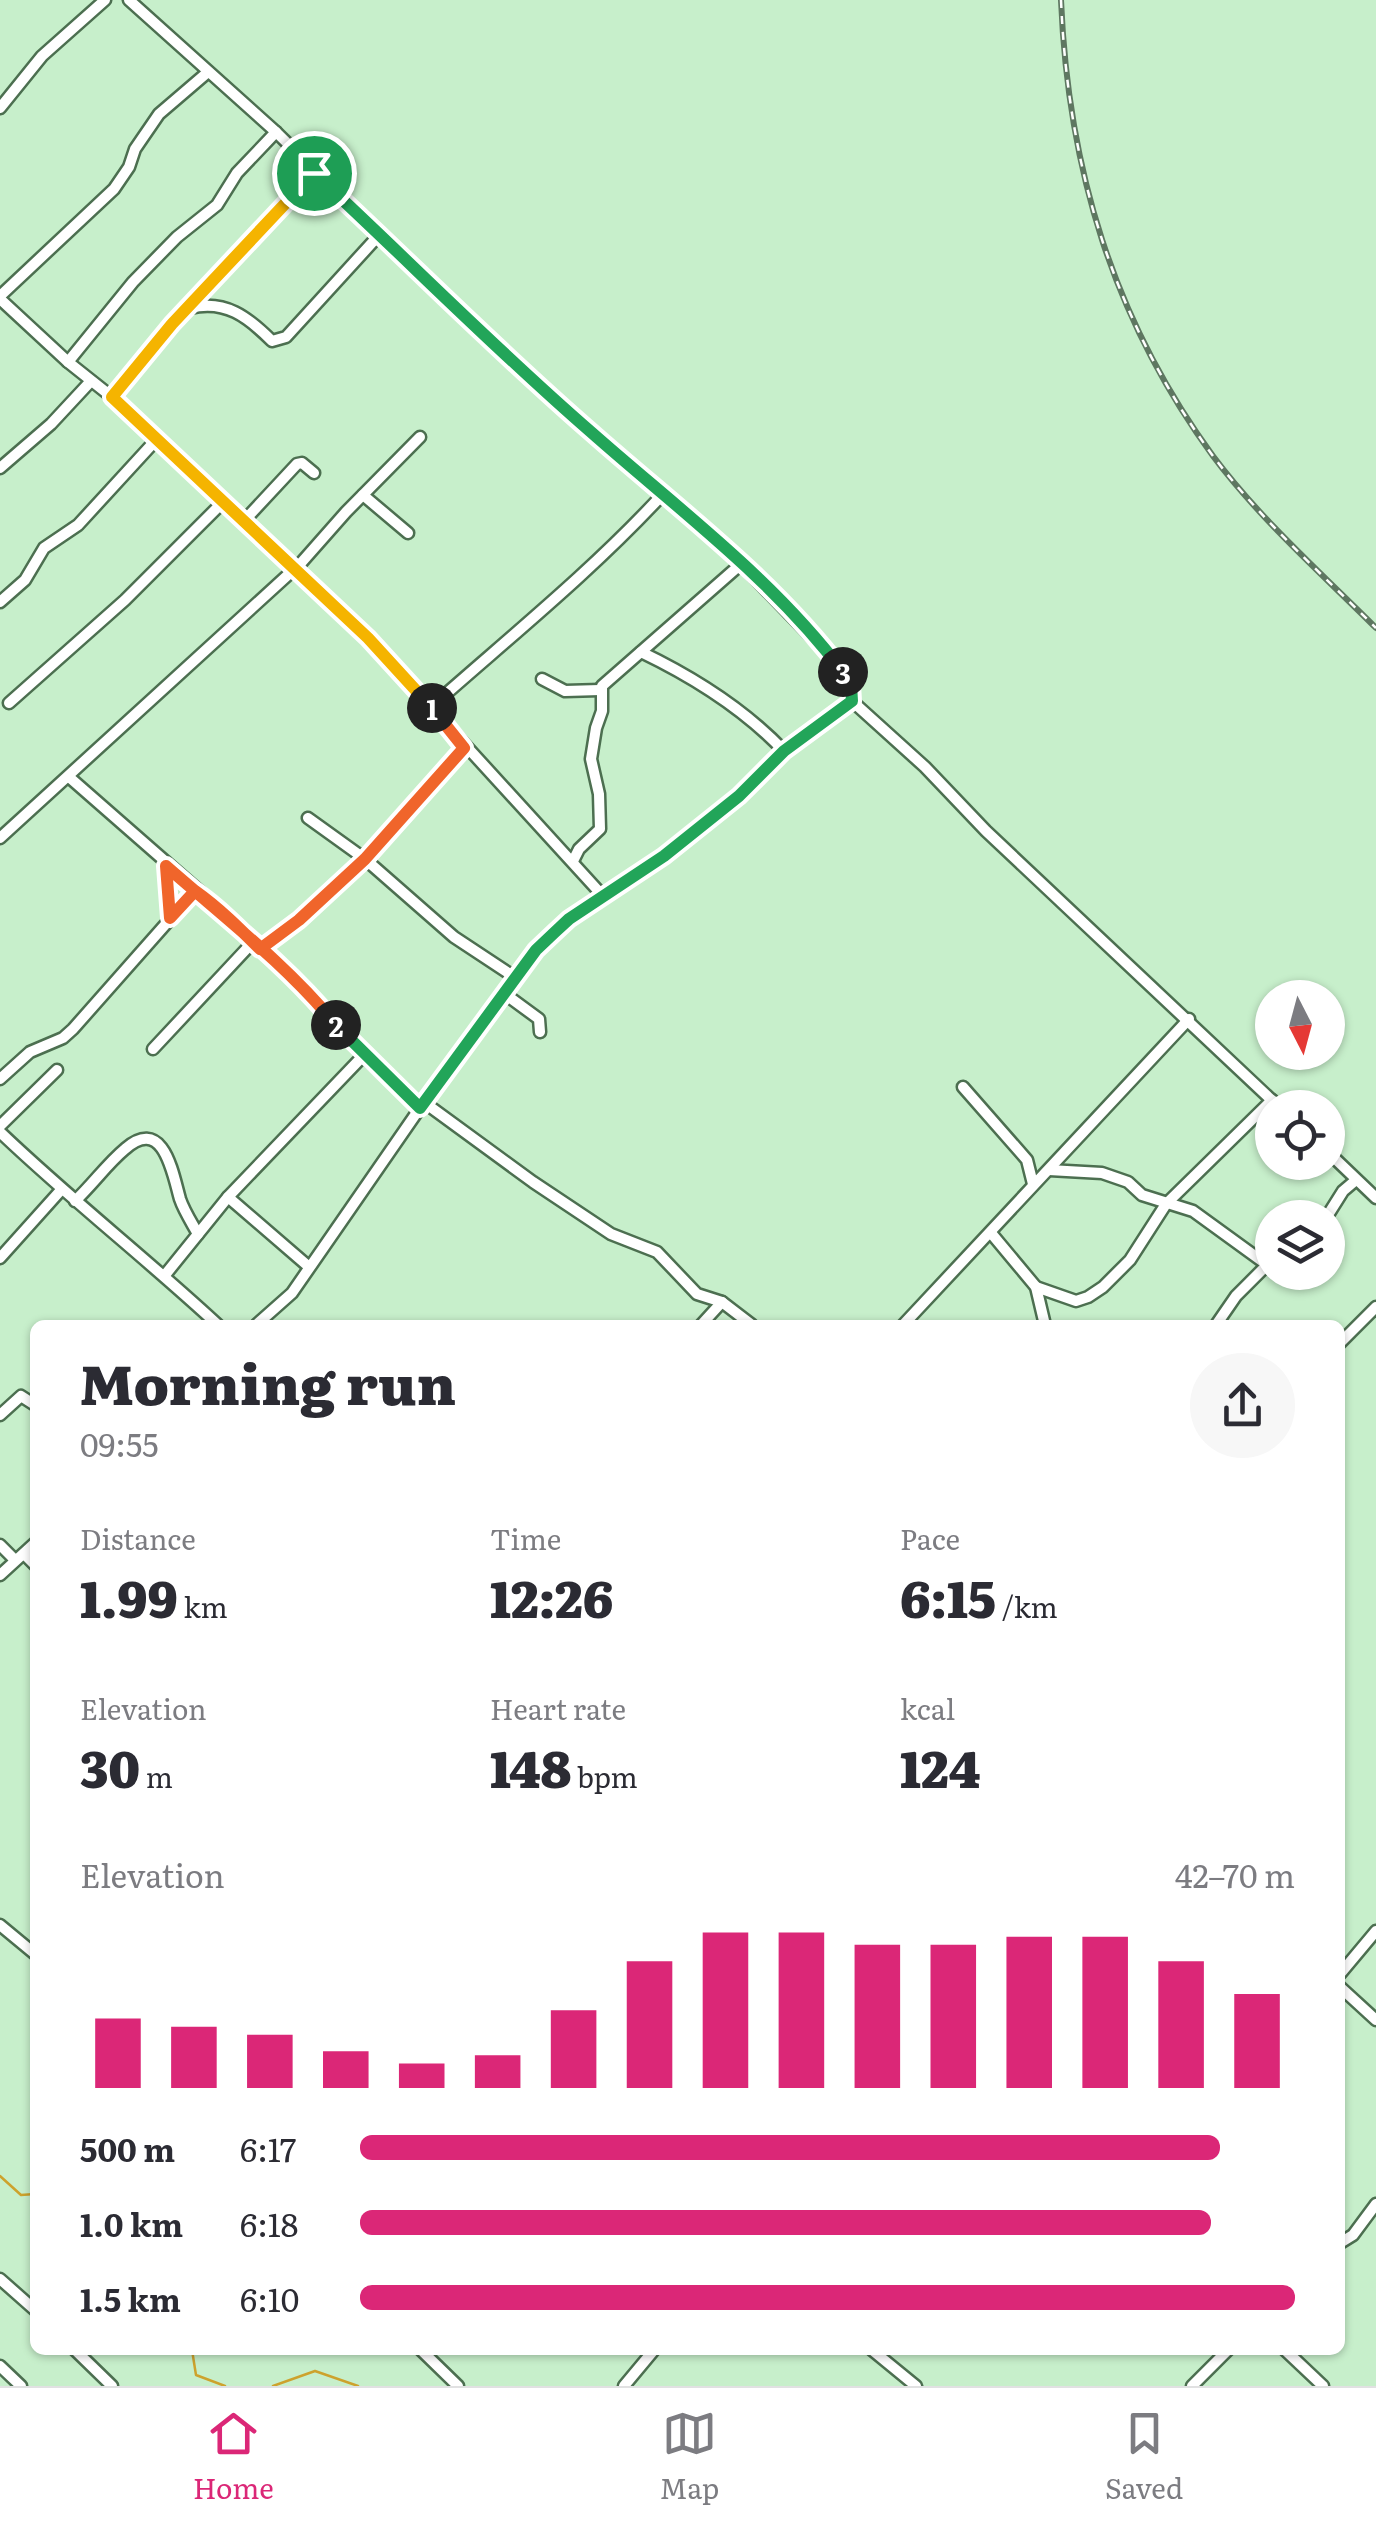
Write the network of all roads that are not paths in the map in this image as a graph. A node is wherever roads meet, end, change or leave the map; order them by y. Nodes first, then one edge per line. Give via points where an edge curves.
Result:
1 (104, 0) edge
2 (129, 0) edge
3 (208, 72) junction
4 (0, 108) edge
5 (276, 132) junction
6 (314, 173) junction
7 (380, 234) junction
8 (0, 297) edge
9 (188, 309) junction
10 (4, 312) edge
11 (68, 362) junction
12 (91, 380) junction
13 (112, 397) junction
14 (420, 437) dead end
15 (156, 440) junction
16 (0, 468) edge
17 (314, 473) dead end
18 (664, 494) junction
19 (363, 495) junction
20 (223, 502) junction
21 (242, 522) junction
22 (408, 533) dead end
23 (741, 564) junction
24 (294, 570) junction
25 (0, 602) edge
26 (515, 634) junction
27 (527, 644) dead end
28 (640, 652) junction
29 (542, 679) dead end
30 (600, 690) junction
31 (852, 701) junction
32 (9, 703) dead end
33 (430, 706) junction
34 (464, 748) junction
35 (784, 751) junction
36 (69, 777) junction
37 (308, 818) dead end
38 (0, 838) edge
39 (365, 859) junction
40 (573, 861) junction
41 (166, 866) junction
42 (195, 891) junction
43 (603, 896) junction
44 (170, 918) junction
45 (256, 945) junction
46 (516, 978) junction
47 (505, 994) junction
48 (1189, 1019) junction
49 (540, 1032) dead end
50 (154, 1048) dead end
51 (364, 1055) junction
52 (57, 1070) dead end
53 (0, 1079) edge
54 (964, 1087) dead end
55 (1262, 1090) edge
56 (423, 1105) junction
57 (1255, 1123) edge
58 (0, 1129) edge
59 (1027, 1160) junction
60 (1050, 1168) junction
61 (1345, 1169) edge
62 (1356, 1180) junction
63 (1033, 1184) junction
64 (61, 1190) junction
65 (228, 1197) junction
66 (1376, 1198) edge
67 (75, 1200) junction
68 (1338, 1200) edge
69 (1166, 1204) junction
70 (991, 1233) junction
71 (198, 1234) junction
72 (1255, 1253) edge
73 (0, 1258) edge
74 (308, 1266) junction
75 (165, 1276) junction
76 (1255, 1279) edge
77 (1036, 1287) junction
78 (722, 1302) junction
79 (1376, 1307) edge
80 (213, 1320) edge
81 (261, 1320) edge
82 (705, 1320) edge
83 (745, 1320) edge
84 (908, 1320) edge
85 (1043, 1320) edge
86 (1220, 1320) edge
87 (1345, 1338) edge
88 (30, 1402) edge
89 (0, 1415) edge
90 (0, 1544) edge
91 (30, 1548) edge
92 (20, 1557) junction
93 (30, 1562) edge
94 (0, 1575) edge
95 (0, 1925) edge
96 (1376, 1931) edge
97 (30, 1950) edge
98 (1345, 1968) edge
99 (1345, 1991) edge
100 (1376, 2020) edge
101 (1376, 2204) edge
102 (1345, 2241) edge
103 (0, 2280) edge
104 (30, 2306) edge
105 (79, 2355) edge
106 (426, 2355) edge
107 (650, 2355) edge
108 (878, 2355) edge
109 (1223, 2355) edge
110 (1290, 2355) edge
111 (0, 2366) edge
112 (21, 2386) edge
113 (112, 2386) edge
114 (458, 2386) edge
115 (624, 2386) edge
116 (916, 2386) edge
117 (1192, 2386) edge
118 (1323, 2386) edge

1 - 4 street via 42,56
2 - 3 street
3 - 5 street
3 - 8 street via 159,114 114,189
5 - 6 street
5 - 11 street via 217,205 119,298
6 - 7 street
6 - 9 street
7 - 9 street via 279,341 225,306
7 - 18 street via 484,338
8 - 10 street
9 - 13 street
10 - 11 street
11 - 12 street
12 - 13 street
12 - 16 street
13 - 15 street
14 - 19 street
15 - 20 street
15 - 25 street via 78,524 44,548 25,580
17 - 21 street via 297,464
18 - 23 street
18 - 26 street
19 - 22 street
19 - 24 street
20 - 21 street
20 - 32 street via 126,600
21 - 24 street
23 - 28 street
23 - 31 street via 832,658 851,684
24 - 33 street
24 - 36 street
26 - 27 street
26 - 33 street
28 - 30 street
28 - 35 street via 688,676
29 - 30 street via 570,692
30 - 40 street via 591,759 600,829
31 - 35 street
31 - 48 street
33 - 34 street
34 - 39 street
34 - 40 street
35 - 43 street via 739,796
36 - 38 street
36 - 41 street
37 - 39 street
39 - 45 street via 299,920
39 - 46 street via 454,936
40 - 43 street
41 - 42 street
41 - 44 street
42 - 44 street
42 - 45 street
43 - 46 street via 555,932
44 - 53 street via 63,1038 30,1052
45 - 50 street
45 - 51 street
46 - 47 street
47 - 49 street via 539,1018
47 - 56 street
48 - 55 street
48 - 60 street
51 - 56 street
51 - 65 street
52 - 58 street
54 - 59 street
56 - 74 street
56 - 78 street via 610,1234 657,1252 703,1298
57 - 69 street
58 - 64 street
59 - 60 street
59 - 63 street
60 - 63 street
60 - 69 street via 1102,1172
61 - 62 street
62 - 66 street
62 - 68 street
63 - 70 street
64 - 67 street
64 - 73 street
65 - 71 street
65 - 74 street
67 - 71 street via 127,1147 148,1141 169,1156
67 - 75 street
69 - 72 street via 1192,1211
69 - 77 street via 1130,1260 1088,1297 1076,1300
70 - 77 street
70 - 84 street
71 - 75 street
74 - 81 street
75 - 80 street
76 - 86 street
77 - 85 street
78 - 82 street
78 - 83 street
79 - 87 street
88 - 89 street via 20,1396
90 - 92 street
91 - 92 street
92 - 93 street
92 - 94 street
95 - 97 street
96 - 98 street
99 - 100 street
101 - 102 street
103 - 104 street
105 - 113 street
106 - 114 street
107 - 115 street
108 - 116 street
109 - 117 street
110 - 118 street
111 - 112 street

